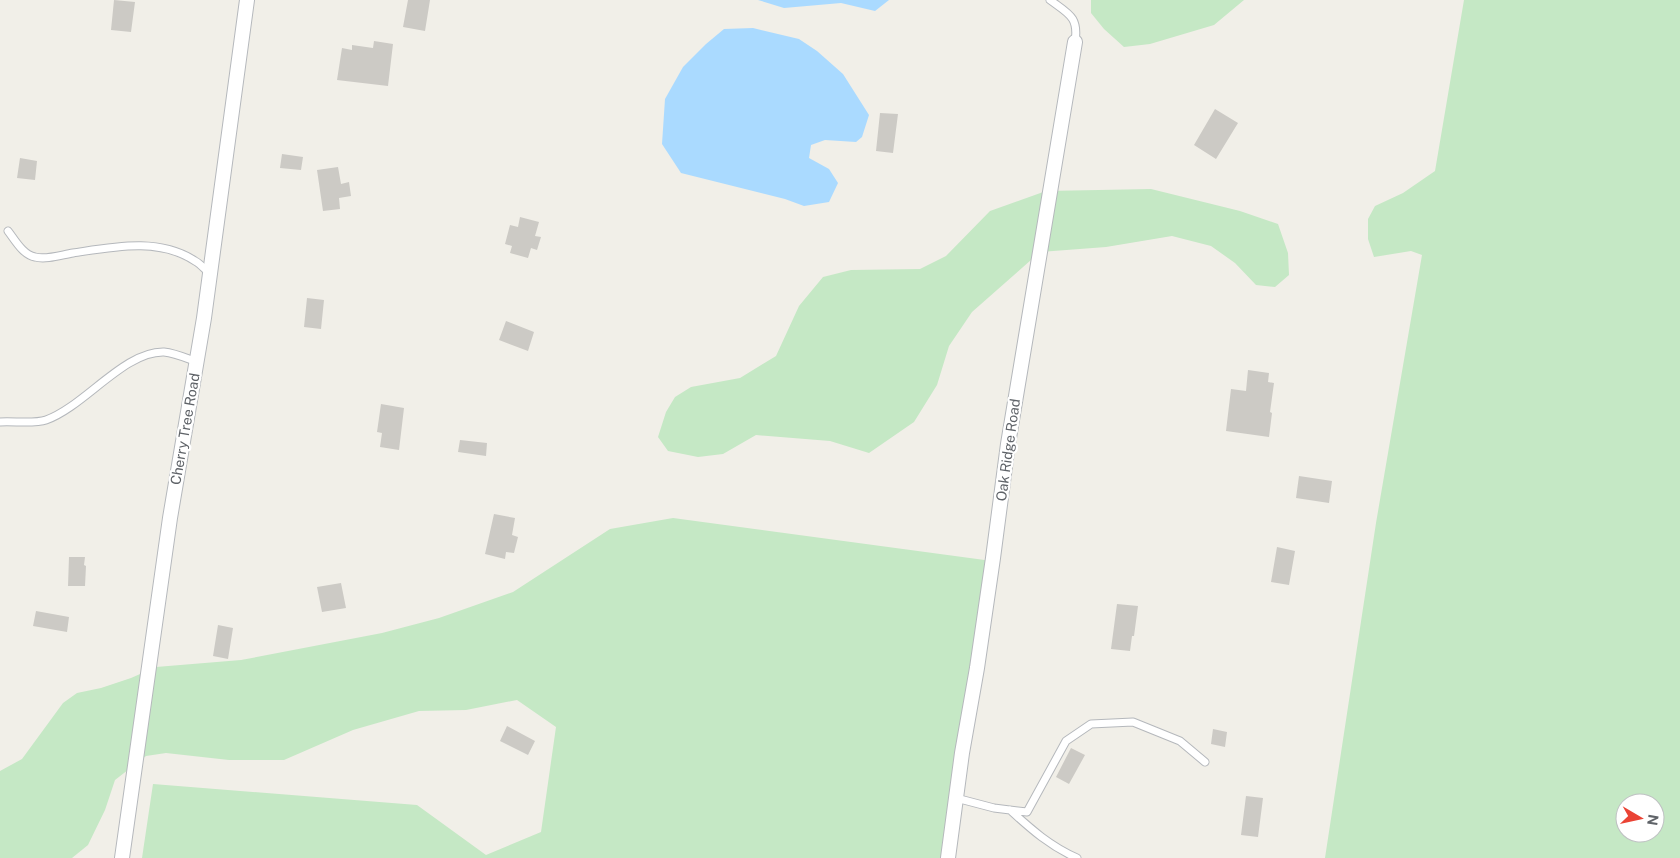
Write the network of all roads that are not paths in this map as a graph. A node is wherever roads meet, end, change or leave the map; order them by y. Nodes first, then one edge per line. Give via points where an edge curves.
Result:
1 (247, 0) edge
2 (1050, 0) edge
3 (1075, 42) joint
4 (8, 231) dead end
5 (210, 274) junction
6 (197, 362) junction
7 (0, 422) edge
8 (1205, 762) dead end
9 (956, 798) junction
10 (1010, 810) junction
11 (122, 858) edge
12 (948, 858) edge
13 (1077, 858) edge

1 - 5 street, Cherry Tree Road
2 - 3 lane via 1073,20 1077,30
3 - 9 street, Oak Ridge Road via 1008,444
4 - 5 lane via 25,253 35,257 124,245 150,246 178,252 196,261
5 - 6 street, Cherry Tree Road
6 - 7 lane via 164,352 144,354 88,395 44,421
6 - 11 street, Cherry Tree Road via 170,518
8 - 10 lane via 1180,741 1133,722 1091,724 1066,741 1027,812
9 - 10 lane
9 - 12 street, Oak Ridge Road
10 - 13 lane via 1043,839

